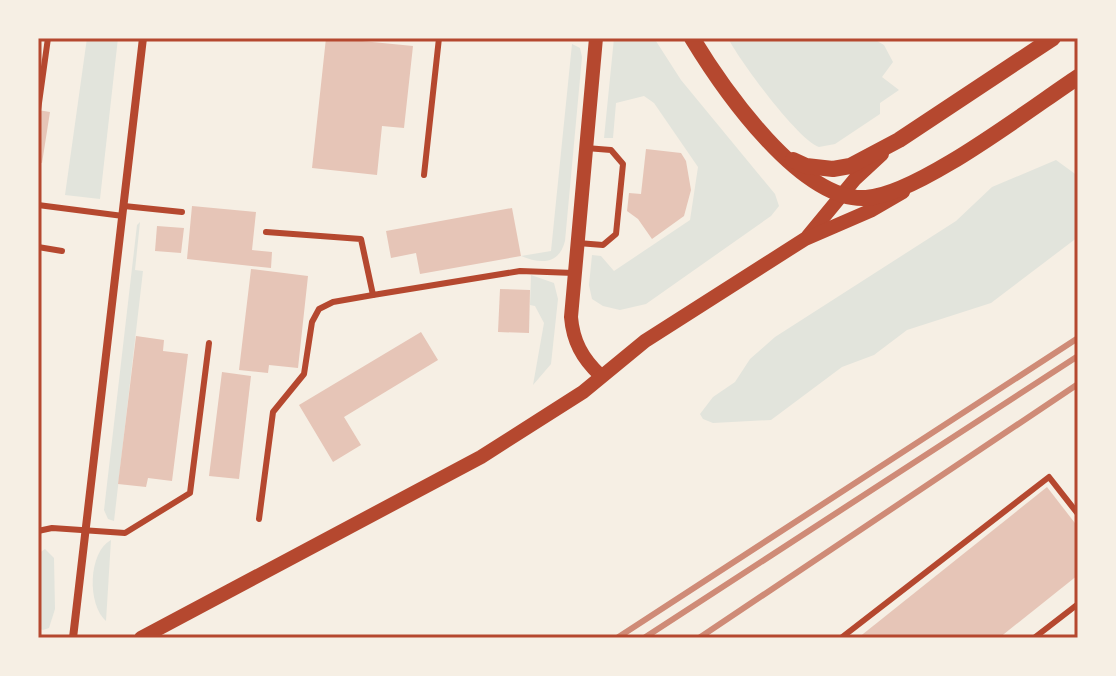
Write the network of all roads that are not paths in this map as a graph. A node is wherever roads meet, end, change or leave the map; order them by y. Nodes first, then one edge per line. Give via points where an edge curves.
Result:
1 (48, 38) edge
2 (143, 38) edge
3 (439, 38) edge
4 (520, 38) edge
5 (538, 38) edge
6 (596, 38) edge
7 (692, 38) edge
8 (1051, 39) edge
9 (1078, 77) edge
10 (38, 110) edge
11 (899, 140) junction
12 (586, 148) junction
13 (781, 155) junction
14 (424, 175) dead end
15 (923, 179) junction
16 (841, 195) junction
17 (38, 205) edge
18 (124, 206) junction
19 (182, 212) dead end
20 (123, 216) junction
21 (266, 232) dead end
22 (805, 239) junction
23 (577, 243) junction
24 (38, 247) edge
25 (62, 251) dead end
26 (574, 273) junction
27 (373, 295) junction
28 (209, 343) dead end
29 (600, 375) junction
30 (1078, 514) edge
31 (259, 519) dead end
32 (38, 531) edge
33 (86, 532) junction
34 (1078, 604) edge
35 (73, 638) edge
36 (141, 638) edge
37 (841, 638) edge
38 (1034, 638) edge

1 - 10 lane
2 - 18 street
3 - 14 lane
4 - 5 lane
6 - 12 street
7 - 13 main road
8 - 11 main road
9 - 15 main road
11 - 13 main road via 850,166 833,169 806,166
11 - 16 street
12 - 23 street
12 - 23 lane via 611,150 623,164 616,234 603,245
13 - 16 main road via 801,174
15 - 16 main road via 877,196
15 - 22 street via 872,210
16 - 22 street
17 - 20 lane
18 - 19 lane
18 - 20 street
20 - 33 street
21 - 27 lane via 361,239
22 - 29 street
23 - 26 street
24 - 25 lane
26 - 27 lane via 520,271
26 - 29 street via 572,336
27 - 31 lane via 333,302 319,309 312,322 304,374 273,412
28 - 33 lane via 190,493 125,533
29 - 36 street via 583,392 481,457
30 - 37 lane via 1049,477
32 - 33 lane
33 - 35 street
34 - 38 lane

